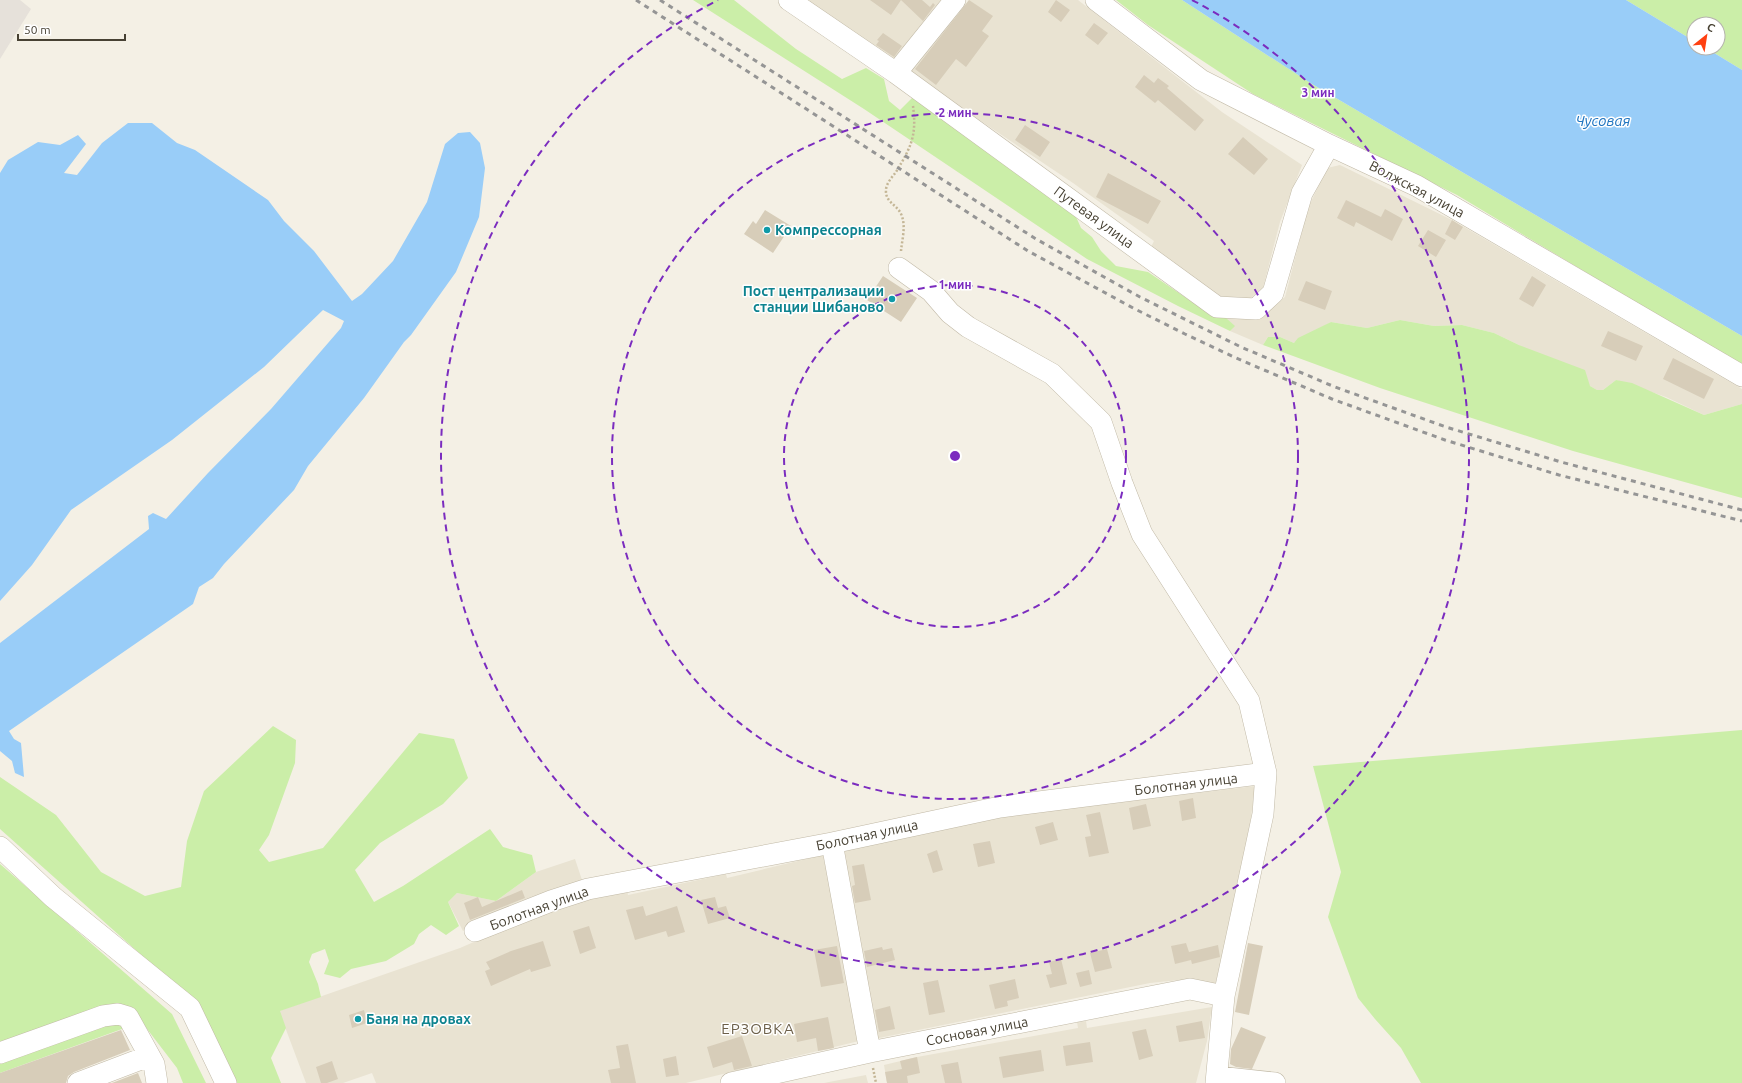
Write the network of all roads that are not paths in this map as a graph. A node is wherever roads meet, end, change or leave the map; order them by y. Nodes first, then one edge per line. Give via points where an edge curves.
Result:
1 (789, 0) edge
2 (955, 0) edge
3 (1096, 0) edge
4 (904, 78) junction
5 (1329, 145) junction
6 (899, 268) dead end
7 (1742, 376) edge
8 (1266, 773) junction
9 (832, 843) junction
10 (0, 847) edge
11 (475, 931) dead end
12 (1224, 996) junction
13 (870, 1052) junction
14 (0, 1053) edge
15 (149, 1056) junction
16 (1217, 1080) edge
17 (78, 1083) edge
18 (157, 1083) edge
19 (226, 1083) edge
20 (731, 1083) edge
21 (1275, 1083) edge

1 - 4 street, Путевая улица
2 - 4 street
3 - 5 street, Волжская улица via 1201,80
4 - 5 street, Путевая улица via 1217,307 1256,309 1273,292 1302,193
5 - 7 street, Волжская улица via 1417,186
6 - 8 street via 931,291 950,313 968,327 1052,374 1101,422 1142,534 1249,701
8 - 9 street, Болотная улица via 1000,807
8 - 12 street via 1263,814
9 - 11 street, Болотная улица via 588,889
9 - 13 street
10 - 19 street via 53,897 190,1008
12 - 13 street, Сосновая улица via 1190,989
12 - 16 street
13 - 20 street, Сосновая улица
14 - 15 street via 103,1016 118,1014 128,1017
15 - 17 street
15 - 18 street via 154,1064
16 - 21 street

